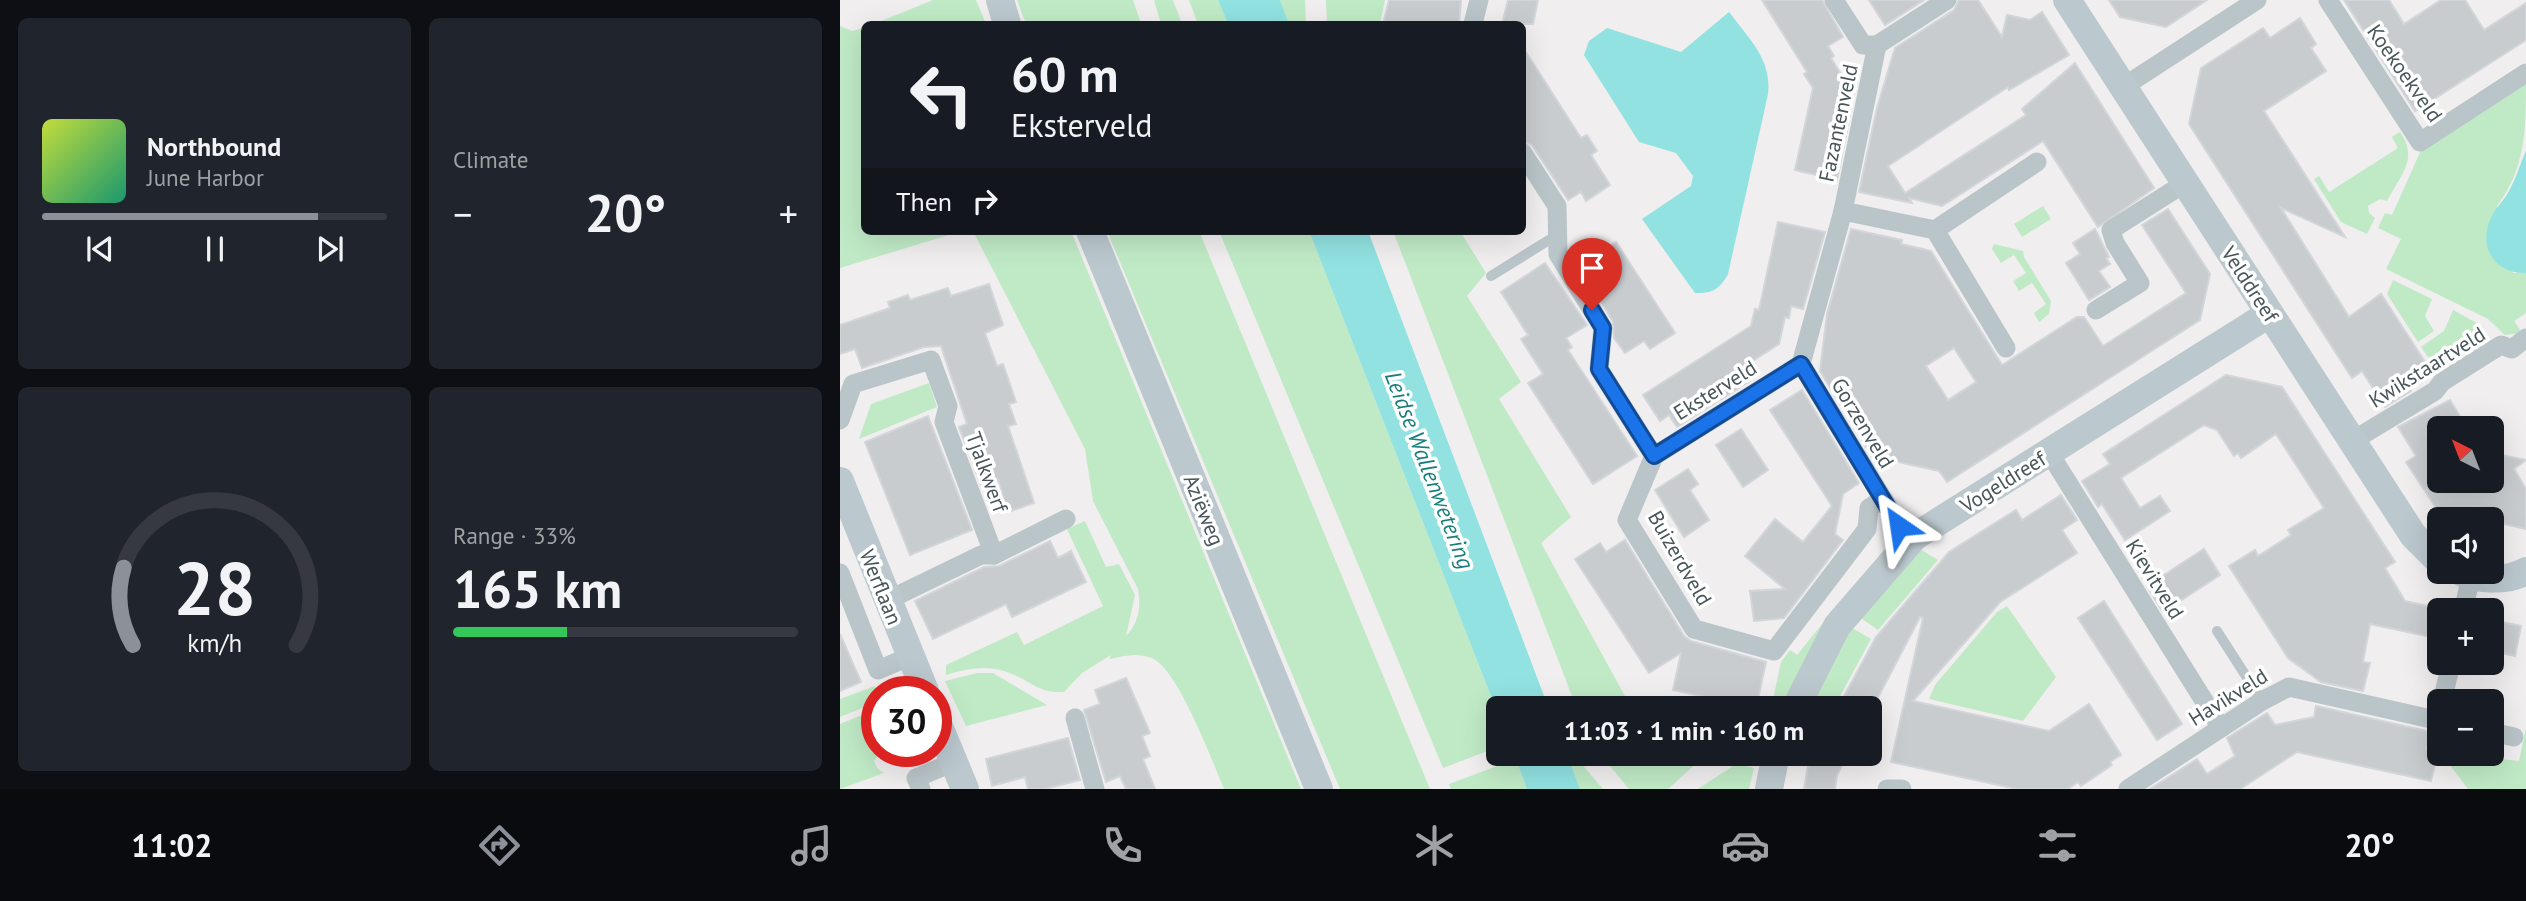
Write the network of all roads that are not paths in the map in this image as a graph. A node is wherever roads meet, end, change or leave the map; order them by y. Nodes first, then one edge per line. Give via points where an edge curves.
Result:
1 (1479, 0) edge
2 (1834, 0) edge
3 (1947, 0) edge
4 (2067, 0) edge
5 (2258, 0) edge
6 (2328, 0) edge
7 (2230, 7) edge
8 (1474, 21) edge
9 (1877, 45) junction
10 (2526, 73) edge
11 (2123, 87) junction
12 (1526, 158) edge
13 (2036, 162) dead end
14 (2185, 183) junction
15 (1843, 211) junction
16 (1935, 230) junction
17 (1557, 234) junction
18 (1092, 235) edge
19 (1491, 276) dead end
20 (2096, 310) dead end
21 (2269, 314) junction
22 (2526, 338) edge
23 (2006, 348) dead end
24 (1801, 364) junction
25 (840, 420) edge
26 (2352, 441) junction
27 (2050, 454) junction
28 (1654, 456) junction
29 (840, 481) edge
30 (1883, 499) junction
31 (1066, 519) dead end
32 (1914, 537) junction
33 (2427, 549) edge
34 (993, 555) junction
35 (2526, 571) edge
36 (840, 573) edge
37 (2504, 577) edge
38 (886, 601) junction
39 (2217, 631) dead end
40 (911, 656) junction
41 (919, 676) edge
42 (1802, 696) edge
43 (2262, 701) junction
44 (2427, 712) edge
45 (1075, 718) dead end
46 (2221, 728) junction
47 (2504, 735) edge
48 (2514, 737) dead end
49 (952, 757) edge
50 (954, 762) junction
51 (1774, 766) edge
52 (921, 789) edge
53 (965, 789) edge
54 (1095, 789) edge
55 (1319, 789) edge
56 (1769, 789) edge
57 (1887, 789) edge
58 (1902, 789) edge
59 (2128, 789) edge

1 - 8 street
2 - 9 street via 1863,45
3 - 9 street
4 - 11 street, Velddreef
5 - 7 street
6 - 10 street, Koekoekveld via 2420,142
7 - 11 street
9 - 15 street, Fazantenveld
11 - 14 street, Velddreef
12 - 17 street via 1557,206
13 - 16 street
14 - 20 street via 2111,230 2140,283
14 - 21 street, Velddreef
15 - 16 street, Fazantenveld
15 - 24 street, Fazantenveld
16 - 23 street
17 - 19 lane
17 - 28 street via 1559,254 1603,328 1599,369
18 - 55 street, Aziëweg
21 - 26 street, Velddreef
21 - 27 street, Vogeldreef
22 - 26 street, Kwikstaartveld via 2512,349 2501,345
24 - 28 street, Eksterveld
24 - 30 street, Gorzenveld
25 - 34 street, Tjalkwerf via 853,384 931,360 948,406 944,422
26 - 33 street, Velddreef via 2413,535
27 - 32 street, Vogeldreef
27 - 46 street, Kievitveld
28 - 30 street, Buizerdveld via 1627,520 1694,629 1774,651 1867,529 1869,508
29 - 38 street, Werflaan
30 - 32 street, Gorzenveld via 1899,526
31 - 34 street
32 - 42 street, Vogeldreef via 1837,626
34 - 38 street via 981,555
35 - 37 street
36 - 40 street via 878,670
38 - 40 street, Werflaan
39 - 43 lane
40 - 41 street, Werflaan
43 - 44 street, Havikveld via 2289,687
43 - 46 street, Havikveld
45 - 54 street
46 - 59 street, Havikveld
47 - 48 street
49 - 50 street
50 - 52 street via 916,778
50 - 53 street
51 - 56 street
57 - 58 street

